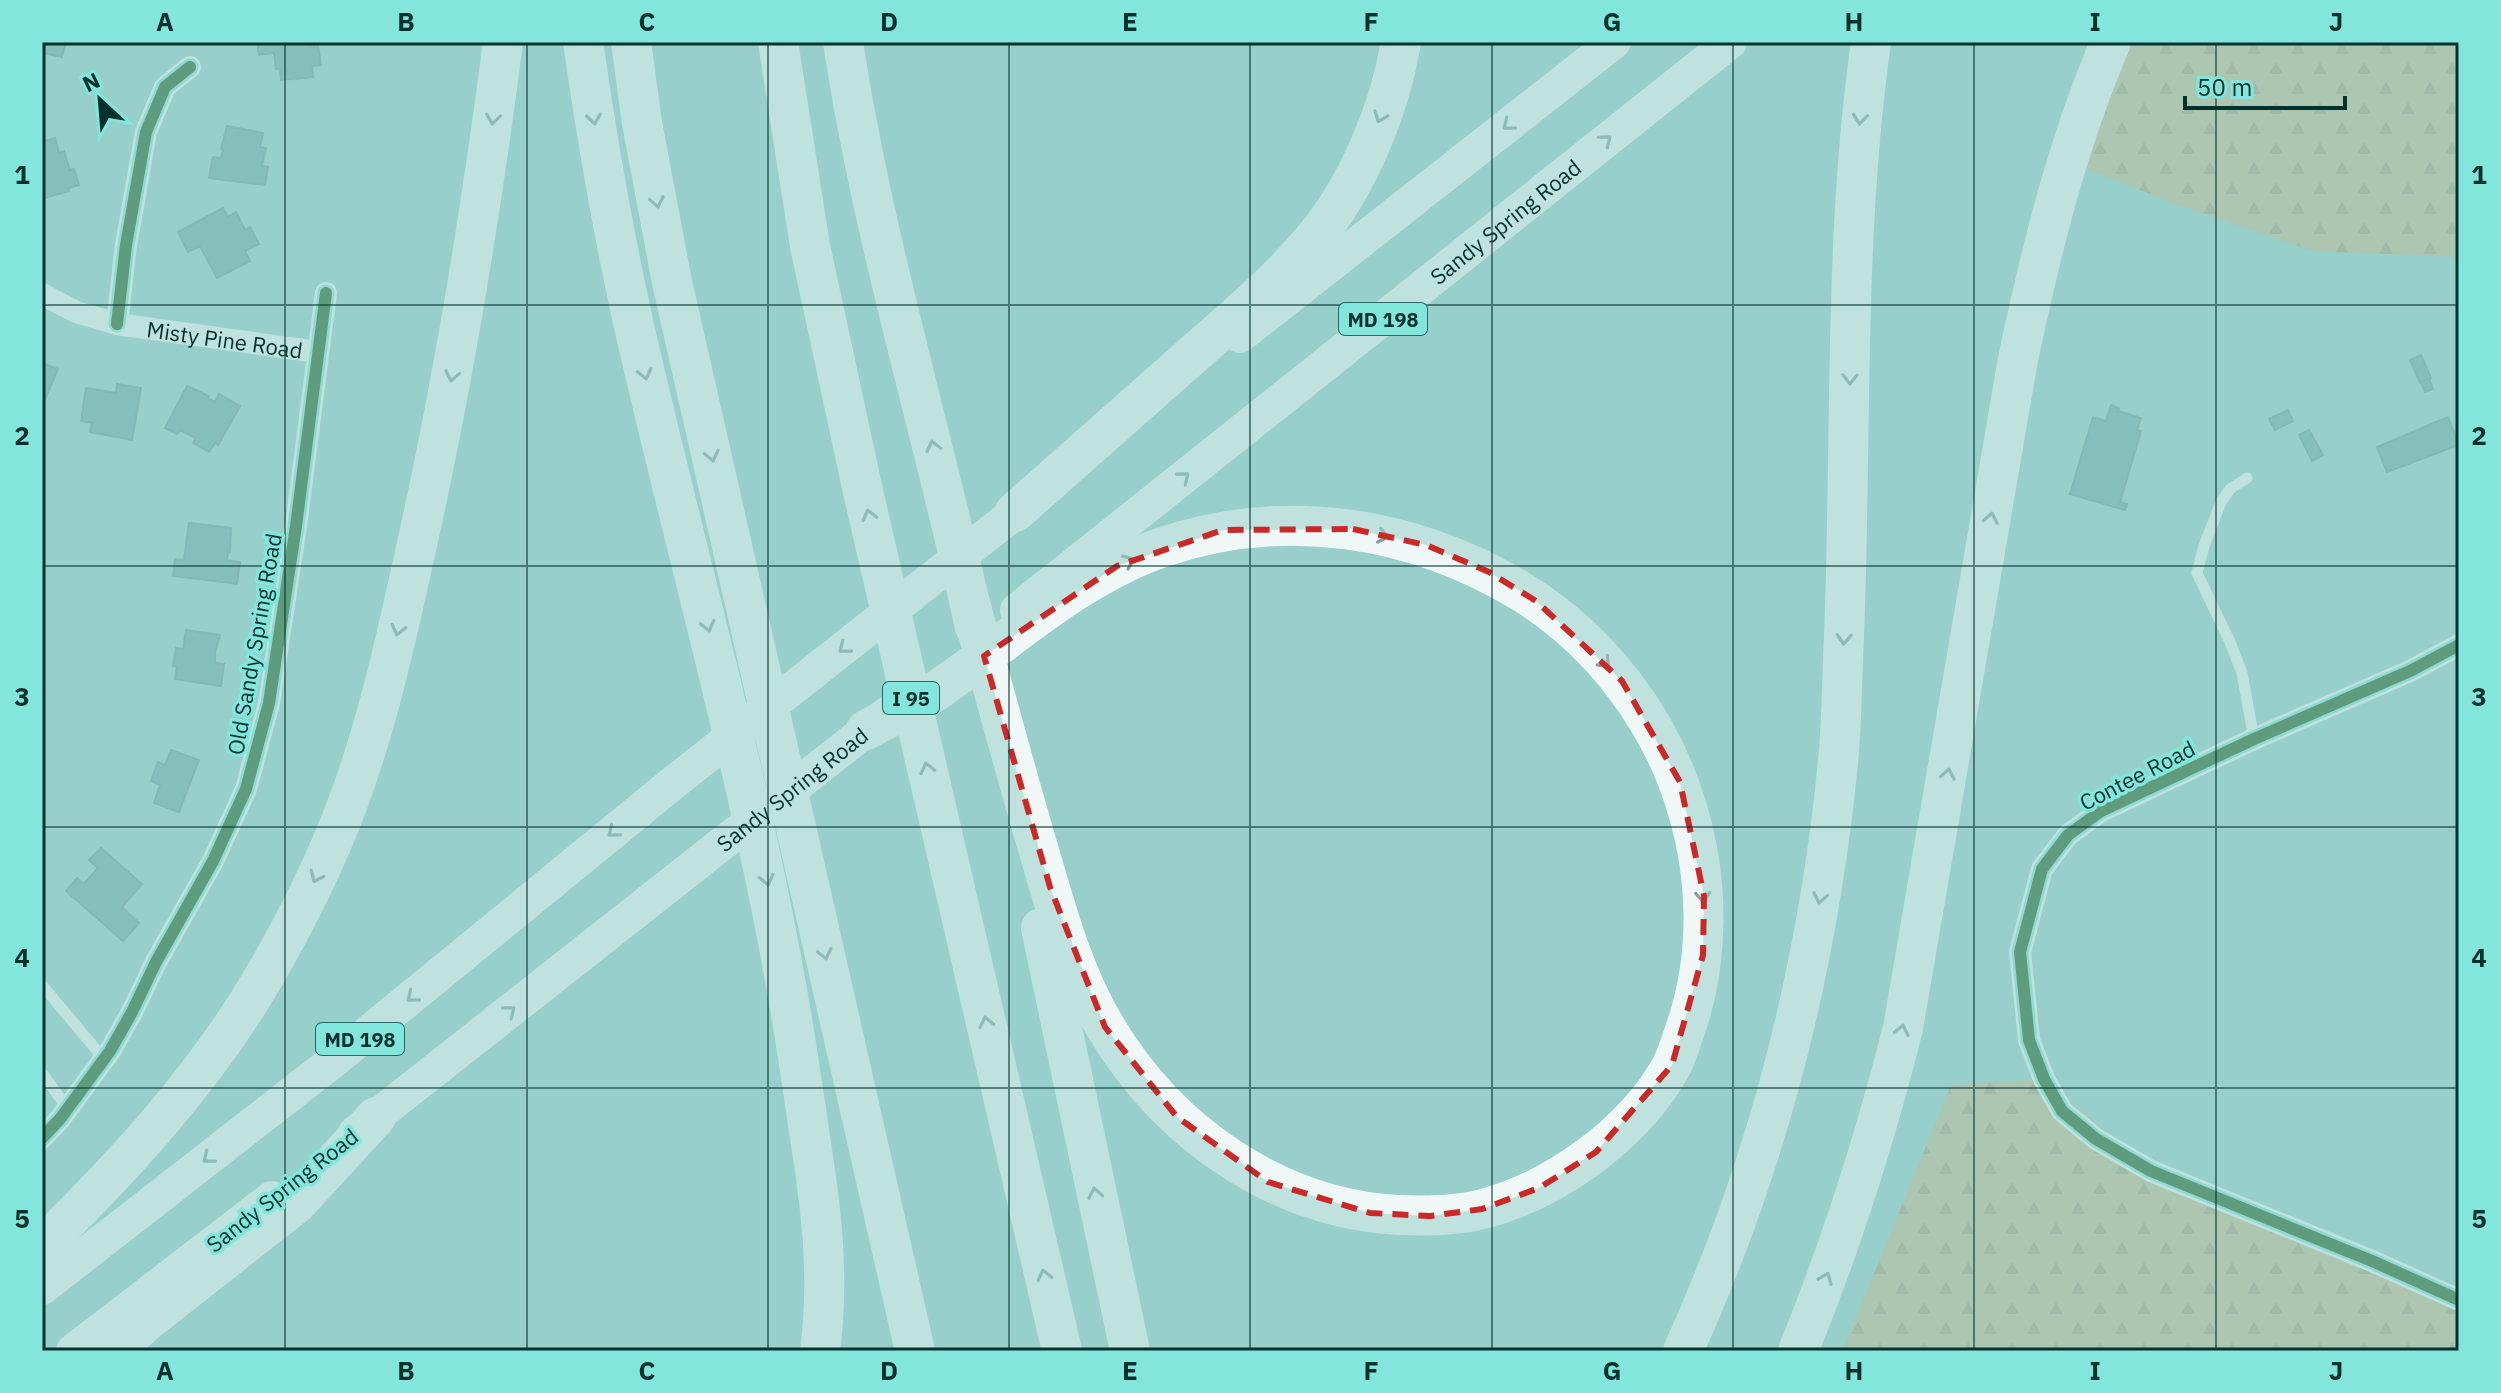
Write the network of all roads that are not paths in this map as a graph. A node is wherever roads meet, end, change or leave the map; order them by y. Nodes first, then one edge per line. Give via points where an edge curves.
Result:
1 (503, 42) edge
2 (583, 42) edge
3 (631, 42) edge
4 (778, 42) edge
5 (843, 42) edge
6 (861, 42) edge
7 (1401, 42) edge
8 (1614, 42) edge
9 (1730, 42) edge
10 (1871, 42) edge
11 (2111, 42) edge
12 (190, 67) dead end
13 (326, 293) dead end
14 (42, 294) edge
15 (117, 324) junction
16 (317, 352) junction
17 (923, 401) junction
18 (2247, 478) dead end
19 (1015, 512) junction
20 (970, 603) junction
21 (1037, 606) junction
22 (2459, 645) edge
23 (866, 730) joint
24 (2254, 739) junction
25 (42, 985) edge
26 (104, 1059) junction
27 (42, 1073) edge
28 (68, 1109) junction
29 (376, 1117) junction
30 (42, 1138) edge
31 (890, 1245) junction
32 (42, 1246) edge
33 (42, 1288) edge
34 (2459, 1300) edge
35 (73, 1351) edge
36 (113, 1351) edge
37 (820, 1351) edge
38 (904, 1351) edge
39 (915, 1351) edge
40 (1062, 1351) edge
41 (1130, 1351) edge
42 (1683, 1351) edge
43 (1798, 1351) edge

1 -> 32 highway via 458,347 428,491 393,651 337,832 300,911 222,1043 134,1153
2 -> 37 highway via 639,348 770,892 825,1255
3 -> 31 highway via 672,282
40 -> 4 highway, I 95 via 810,246
5 - 17 highway via 878,225
6 - 17 highway
7 -> 19 highway via 1382,114 1363,159 1315,238 1282,275
8 -> 19 main road, MD 198
21 -> 9 main road, Sandy Spring Road / MD 198
10 -> 42 highway via 1859,122 1839,749 1825,871 1772,1111 1743,1205
43 -> 11 highway via 1846,1227 1903,1028 2018,359 2067,161
12 - 15 street via 165,87 146,132
13 - 16 street, Old Sandy Spring Road
14 - 15 street, Misty Pine Road via 76,312
15 - 16 street, Misty Pine Road
16 - 26 street, Old Sandy Spring Road via 269,703 246,789 213,861
20 -> 17 highway
18 - 24 lane via 2221,502 2197,573 2242,673
19 -> 33 main road, MD 198 via 332,1062
21 -> 20 highway via 1162,547 1223,530 1353,529 1426,545 1489,572 1581,638 1622,681 1680,782 1704,896 1703,955 1691,1014 1672,1065 1638,1111 1596,1152 1539,1188 1482,1209 1430,1216 1370,1213 1318,1202 1268,1182 1220,1152 1143,1082 1105,1027 1076,968
41 -> 20 highway
21 - 23 highway via 935,692
22 - 24 street, Contee Road
29 -> 23 main road, Sandy Spring Road / MD 198
24 - 34 street, Contee Road via 2101,811 2068,835 2042,869 2020,952 2029,1040 2062,1111 2096,1139 2151,1171
25 - 26 lane
26 - 28 street, Old Sandy Spring Road
27 - 28 lane
28 - 30 street, Old Sandy Spring Road
29 - 35 main road, Sandy Spring Road / MD 198
29 - 36 highway via 297,1203
31 - 38 highway
31 - 39 highway

